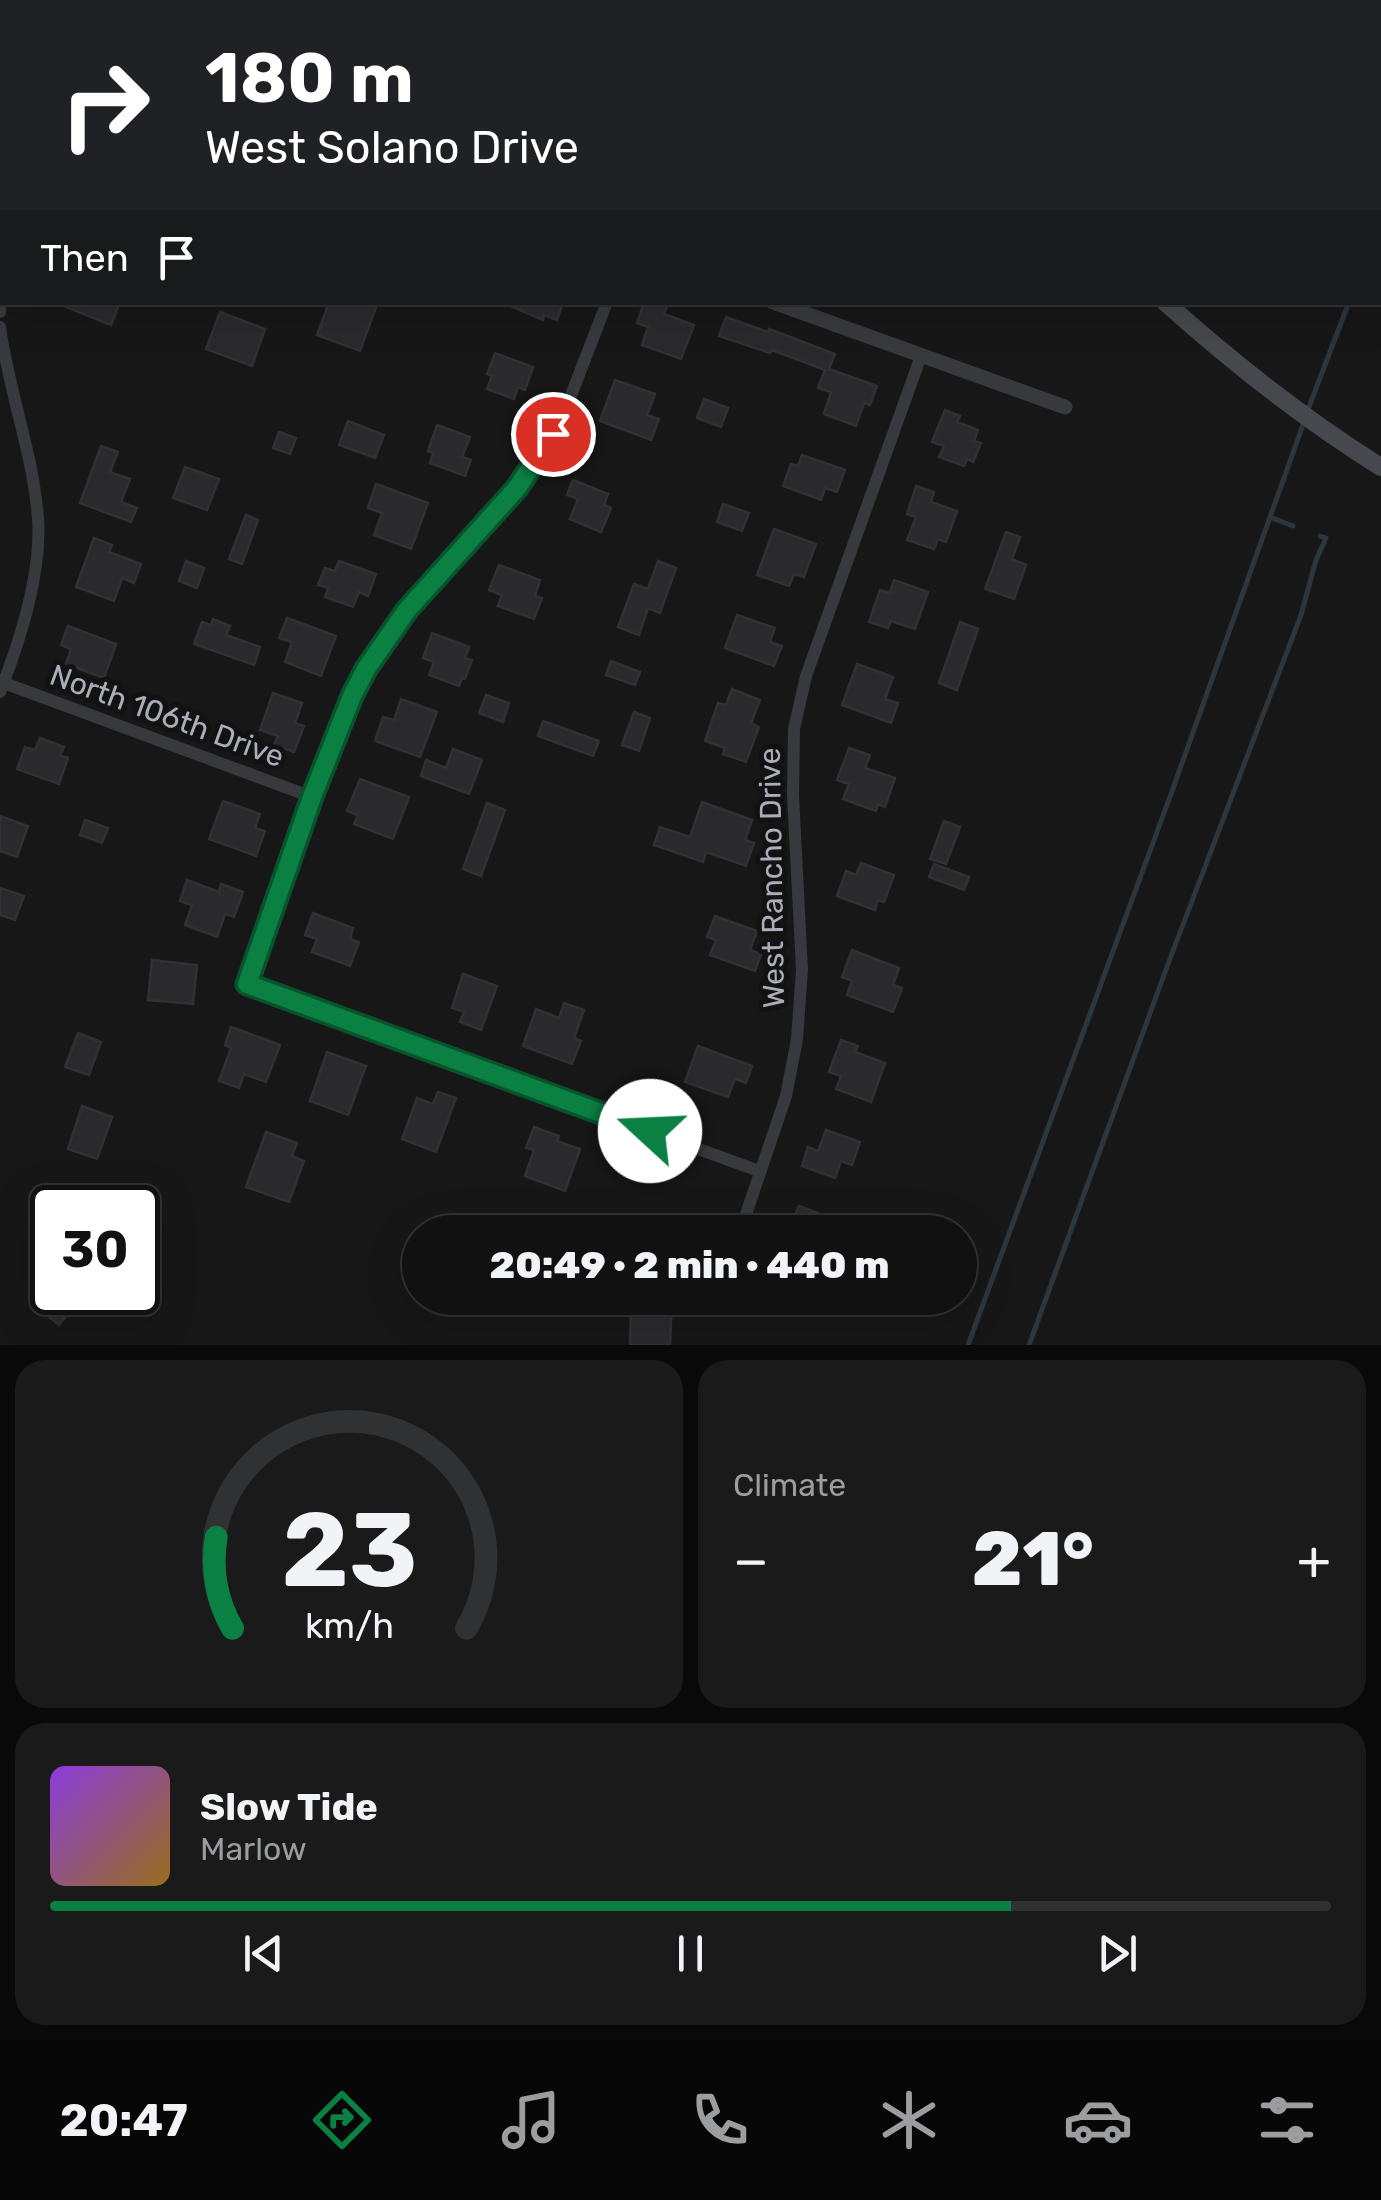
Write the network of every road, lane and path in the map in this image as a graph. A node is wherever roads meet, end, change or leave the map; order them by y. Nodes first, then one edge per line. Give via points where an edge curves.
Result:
1 (606, 305) edge
2 (781, 305) edge
3 (1168, 305) edge
4 (0, 328) edge
5 (921, 356) junction
6 (1064, 406) dead end
7 (1381, 467) edge
8 (2, 687) edge
9 (312, 797) junction
10 (759, 1171) junction
11 (745, 1215) edge

1 - 9 street via 553,434 517,488 389,634 352,696
2 - 5 street
3 - 7 main road via 1247,373
4 - 8 street via 36,496 39,546
5 - 6 street
5 - 10 street, West Rancho Drive via 806,676 794,730 801,1005 786,1096
8 - 9 street, North 106th Drive
9 - 10 street via 247,984
10 - 11 street, West Rancho Drive

